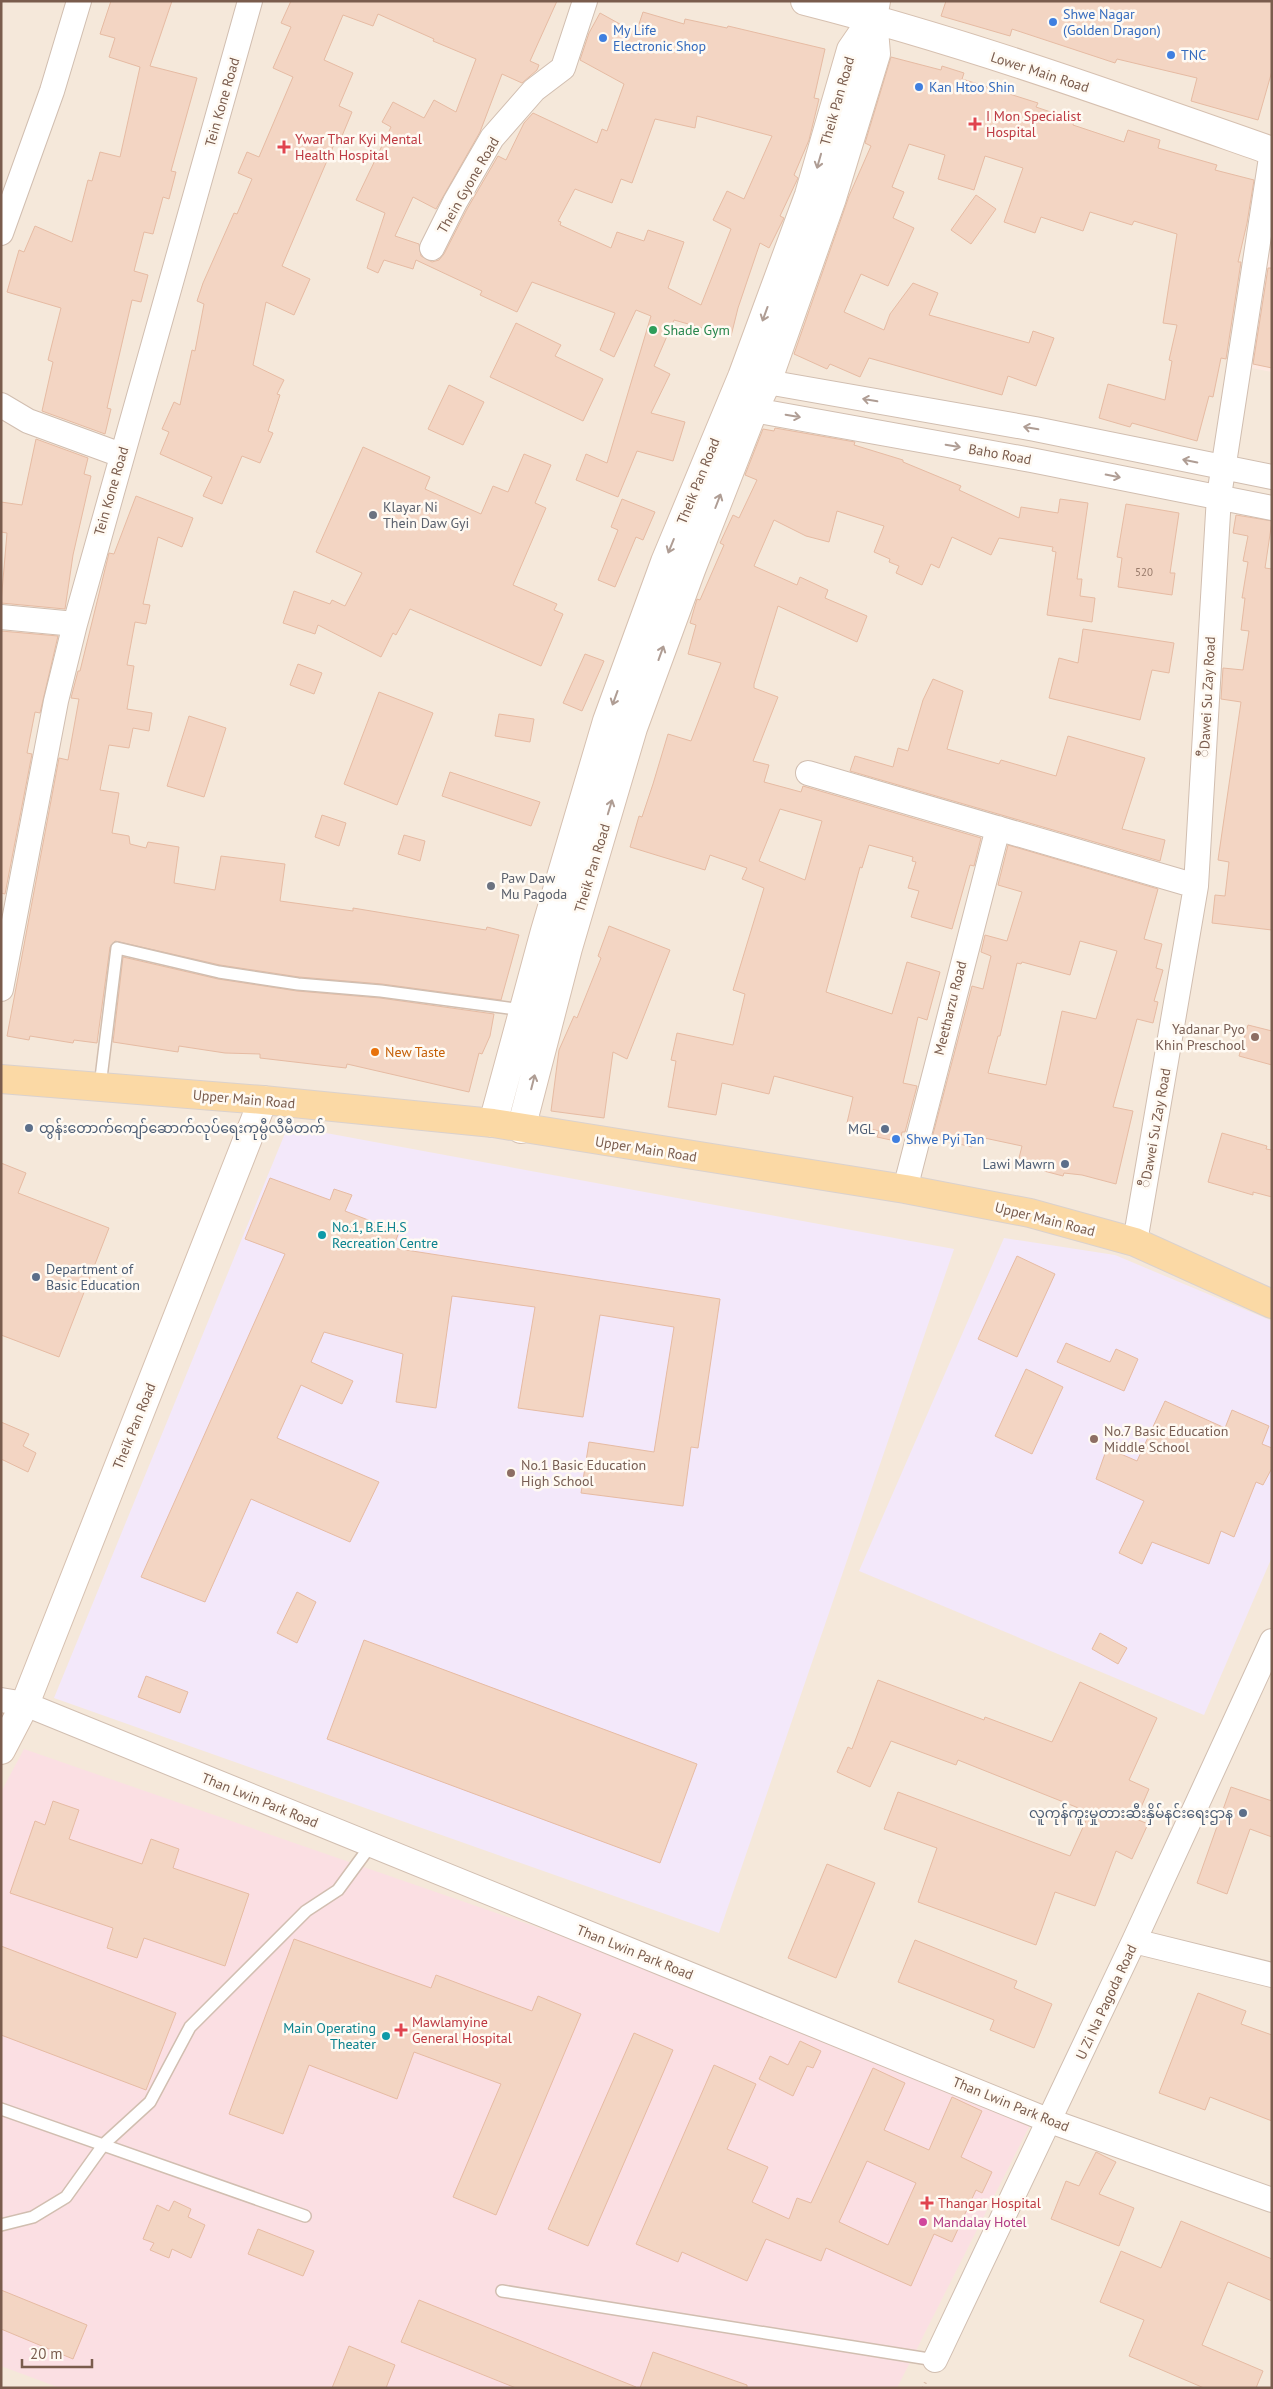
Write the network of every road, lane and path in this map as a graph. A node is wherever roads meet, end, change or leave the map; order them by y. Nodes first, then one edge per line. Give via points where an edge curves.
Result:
1 (79, 1) edge
2 (250, 1) edge
3 (585, 1) edge
4 (805, 1) edge
5 (874, 10) edge
6 (1272, 151) edge
7 (1, 233) edge
8 (432, 248) dead end
9 (754, 380) junction
10 (1, 405) edge
11 (741, 408) junction
12 (121, 454) junction
13 (1224, 468) junction
14 (1272, 478) edge
15 (1219, 496) junction
16 (1272, 508) edge
17 (1, 616) edge
18 (74, 624) junction
19 (808, 773) dead end
20 (998, 828) junction
21 (1196, 886) junction
22 (1, 989) edge
23 (523, 1010) junction
24 (1, 1079) edge
25 (100, 1086) junction
26 (263, 1100) junction
27 (493, 1123) junction
28 (521, 1129) junction
29 (905, 1189) junction
30 (1135, 1242) junction
31 (1272, 1304) edge
32 (1272, 1641) edge
33 (13, 1702) edge
34 (1, 1750) edge
35 (371, 1845) junction
36 (1134, 1941) junction
37 (1272, 1975) edge
38 (1, 2109) edge
39 (1050, 2121) junction
40 (104, 2144) junction
41 (1272, 2200) edge
42 (305, 2216) dead end
43 (1, 2225) edge
44 (502, 2290) dead end
45 (935, 2360) joint

1 - 7 street via 52,91
2 - 12 street, Tein Kone Road
3 - 8 street, Thein Gyone Road via 563,68 534,90 492,138
4 - 5 street, Lower Main Road
5 - 6 street, Lower Main Road
5 - 9 street, Theik Pan Road via 851,50
6 - 13 street, ီDawei Su Zay Road
9 - 11 street, Theik Pan Road
13 -> 9 street via 1035,429
10 - 12 street via 28,421
11 -> 15 street, Baho Road
11 -> 23 street, Theik Pan Road via 665,562 607,721
28 -> 11 street, Theik Pan Road via 568,948 634,728 691,570
12 - 18 street, Tein Kone Road
13 - 14 street
13 - 15 street, ီDawei Su Zay Road
15 - 16 street, Baho Road
15 - 21 street, ီDawei Su Zay Road
17 - 18 street
18 - 22 street, Tein Kone Road via 56,701
19 - 20 street
20 - 21 street
20 - 29 street, Meetharzu Road
21 - 30 street, ီDawei Su Zay Road
23 - 25 lane via 219,972 118,948
23 - 27 street, Theik Pan Road
24 - 25 main road, Upper Main Road
25 - 26 main road, Upper Main Road
26 - 27 main road, Upper Main Road
26 - 33 street, Theik Pan Road
27 - 28 main road, Upper Main Road
28 - 29 main road, Upper Main Road
29 - 30 main road, Upper Main Road via 1030,1212
30 - 31 main road, Upper Main Road
32 - 36 street, U Zi Na Pagoda Road
33 - 34 street, Theik Pan Road
33 - 35 street, Than Lwin Park Road
35 - 39 street, Than Lwin Park Road
35 - 40 lane via 338,1890 306,1911 190,2027 150,2102
36 - 37 street
36 - 39 street, U Zi Na Pagoda Road
38 - 40 lane
39 - 41 street, Than Lwin Park Road
39 - 45 street, U Zi Na Pagoda Road
40 - 42 lane
40 - 43 lane via 66,2197 33,2217
44 - 45 lane

